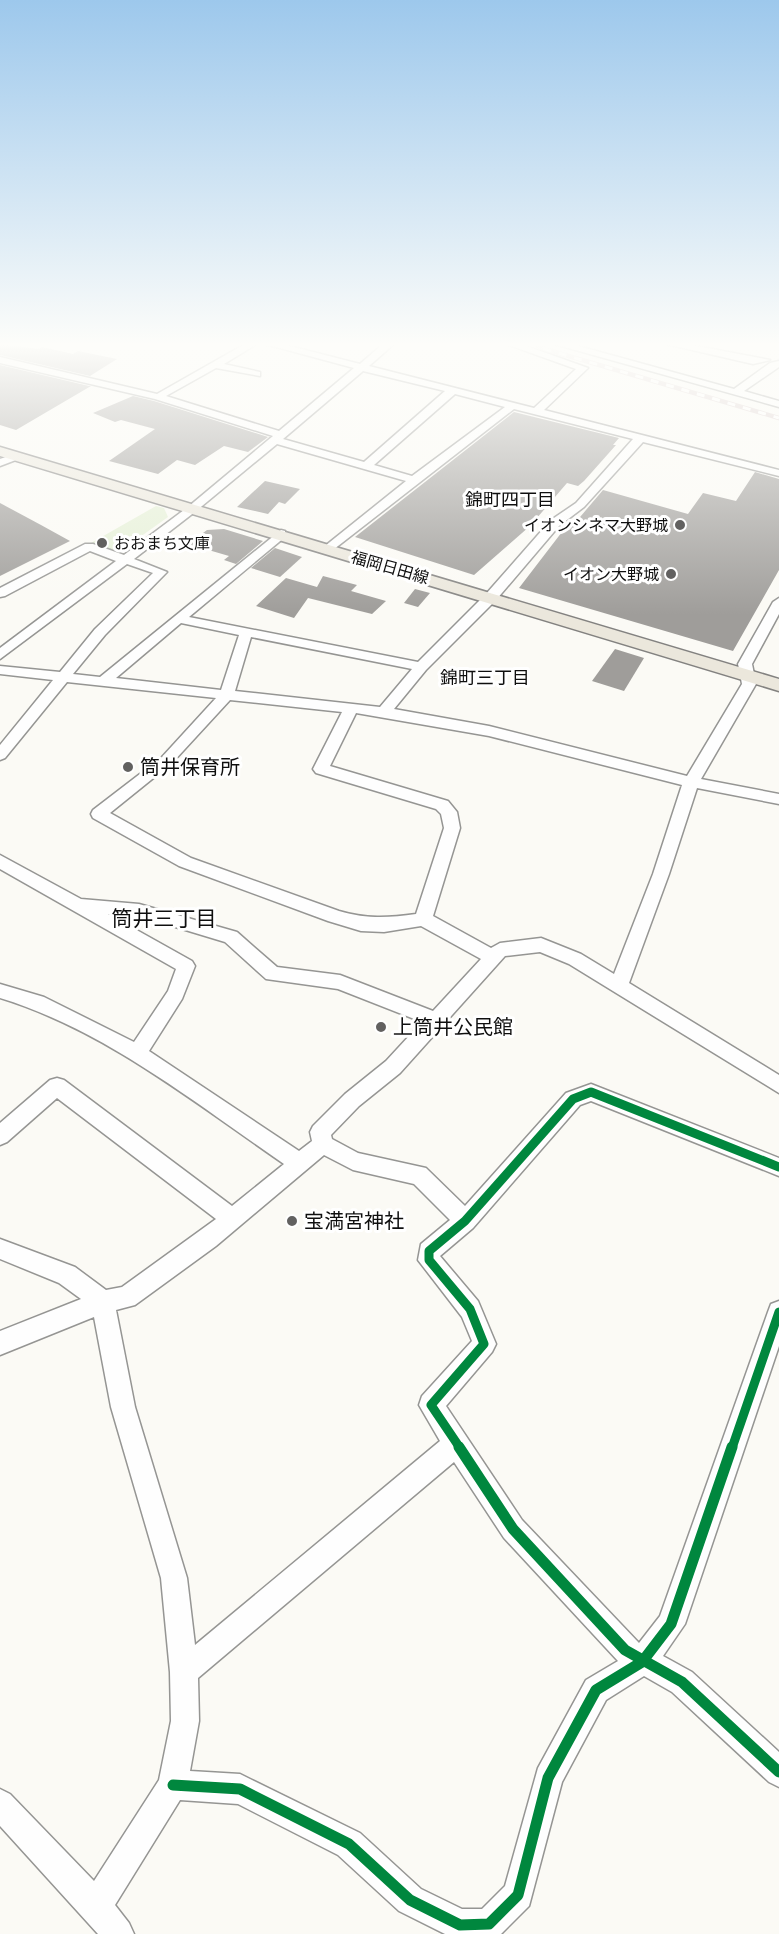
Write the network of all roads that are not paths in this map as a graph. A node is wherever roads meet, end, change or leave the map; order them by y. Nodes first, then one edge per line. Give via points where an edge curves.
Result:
1 (271, 434) edge
2 (282, 434) edge
3 (402, 434) edge
4 (475, 434) edge
5 (625, 434) edge
6 (279, 437) junction
7 (640, 438) junction
8 (0, 451) edge
9 (17, 456) junction
10 (0, 463) edge
11 (367, 465) junction
12 (779, 473) edge
13 (415, 480) junction
14 (192, 509) junction
15 (281, 534) junction
16 (328, 549) junction
17 (127, 561) junction
18 (0, 593) edge
19 (491, 597) junction
20 (779, 602) edge
21 (178, 619) junction
22 (774, 623) edge
23 (246, 633) junction
24 (0, 656) edge
25 (421, 668) junction
26 (0, 670) edge
27 (749, 676) junction
28 (65, 677) junction
29 (105, 680) junction
30 (779, 685) edge
31 (227, 694) junction
32 (351, 709) junction
33 (384, 712) junction
34 (0, 756) edge
35 (691, 782) junction
36 (779, 799) edge
37 (3, 866) edge
38 (80, 905) junction
39 (423, 919) junction
40 (494, 958) junction
41 (619, 986) junction
42 (0, 991) edge
43 (436, 1020) junction
44 (137, 1053) junction
45 (779, 1085) edge
46 (0, 1136) edge
47 (323, 1144) junction
48 (298, 1162) junction
49 (779, 1167) edge
50 (232, 1219) junction
51 (465, 1221) junction
52 (0, 1249) edge
53 (103, 1302) junction
54 (779, 1312) edge
55 (0, 1343) edge
56 (456, 1444) junction
57 (642, 1662) junction
58 (184, 1672) junction
59 (779, 1772) edge
60 (173, 1785) junction
61 (0, 1804) edge
62 (96, 1906) junction
63 (118, 1934) edge

1 - 6 street
2 - 6 street
3 - 11 street
4 - 13 street
5 - 7 street
6 - 11 street
6 - 14 street
7 - 12 street
7 - 19 street via 580,505 555,523
8 - 9 main road, 福岡日田線
9 - 10 street
9 - 14 main road, 福岡日田線
11 - 13 street
13 - 16 street
14 - 15 main road, 福岡日田線
14 - 17 street
15 - 16 main road, 福岡日田線
15 - 21 street
16 - 19 main road, 福岡日田線
17 - 18 street via 92,547 84,548
17 - 24 street
17 - 28 street via 161,574 100,632
19 - 25 street
19 - 27 main road, 福岡日田線
20 - 22 street
21 - 23 street
21 - 29 street
22 - 27 street via 745,664
23 - 25 street
23 - 31 street
25 - 33 street
26 - 28 street
27 - 30 main road, 福岡日田線
27 - 35 street via 749,684
28 - 29 street
28 - 34 street
29 - 31 street
31 - 32 street
31 - 39 street via 167,760 99,813 184,862 334,916 361,924 384,925
32 - 33 street
32 - 39 street via 321,769 442,805 449,812 452,828
33 - 35 street via 489,731
35 - 36 street
35 - 41 street
37 - 38 street
38 - 43 street via 140,910 231,937 272,974 340,982
38 - 44 street via 186,966 176,994
39 - 40 street
40 - 41 street via 500,950 541,945
40 - 43 street
41 - 45 street
42 - 44 street via 37,1002
43 - 47 street via 393,1066 320,1132
44 - 48 street
46 - 50 street via 57,1086
47 - 48 street
47 - 51 street via 353,1161 419,1175
48 - 50 street
49 - 51 street via 591,1092 573,1099
50 - 53 street via 127,1296
51 - 56 street via 429,1251 429,1260 469,1306 484,1344 431,1405
52 - 53 street via 67,1275
53 - 55 street
53 - 58 street via 123,1407 174,1578
54 - 57 street via 672,1624
56 - 57 street via 513,1529 625,1650
56 - 58 street
57 - 59 street via 682,1683
57 - 60 street via 596,1690 548,1778 518,1895 489,1924 460,1925 410,1900 349,1844 240,1789
58 - 60 street via 185,1721
60 - 62 street
61 - 62 street
62 - 63 street

